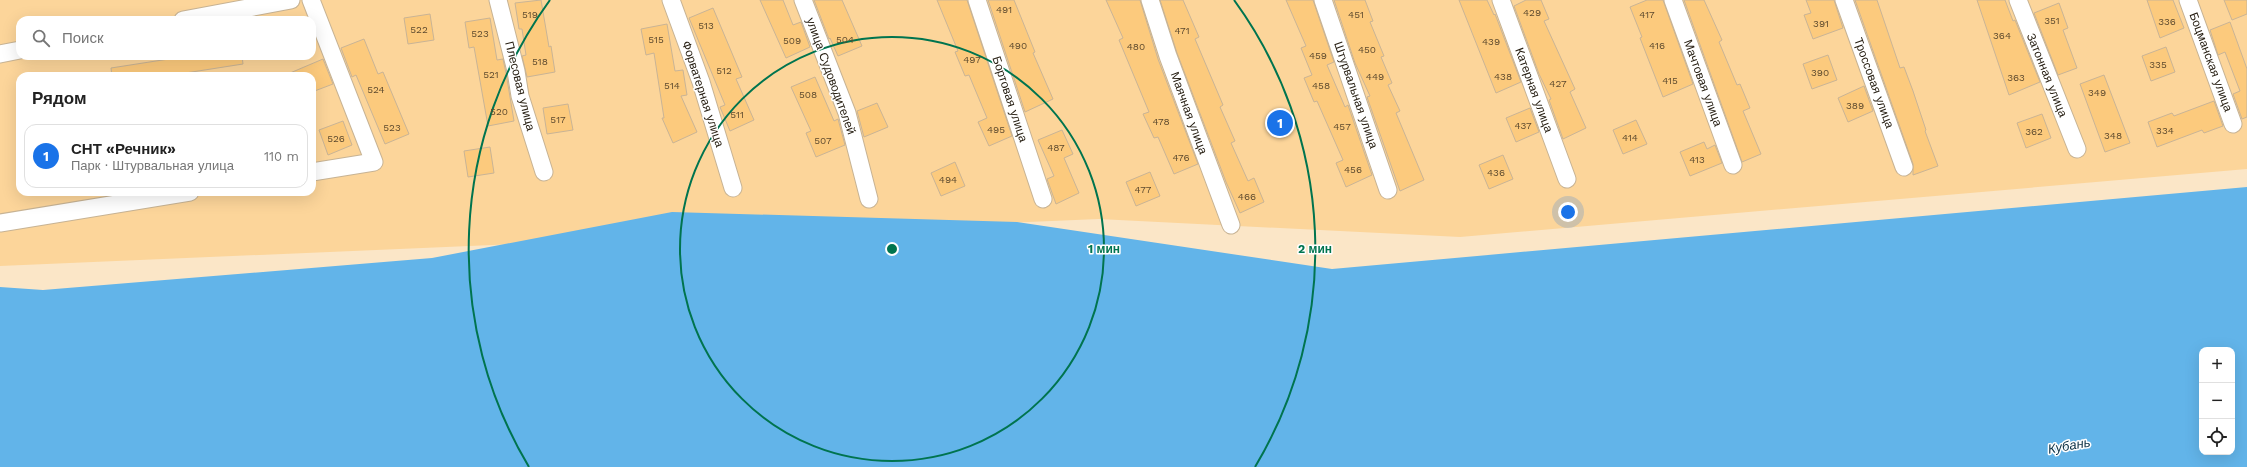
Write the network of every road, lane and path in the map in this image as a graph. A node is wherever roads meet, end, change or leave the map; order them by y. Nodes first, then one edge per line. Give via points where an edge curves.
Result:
1 (291, 0) edge
2 (311, 0) edge
3 (498, 0) edge
4 (671, 0) edge
5 (803, 0) edge
6 (977, 0) edge
7 (1150, 0) edge
8 (1323, 0) edge
9 (1501, 0) edge
10 (1673, 0) edge
11 (1844, 0) edge
12 (2018, 0) edge
13 (2188, 0) edge
14 (205, 16) edge
15 (16, 51) edge
16 (0, 54) edge
17 (2233, 124) dead end
18 (2077, 149) dead end
19 (1732, 165) dead end
20 (1904, 167) dead end
21 (316, 171) edge
22 (544, 172) dead end
23 (1567, 179) dead end
24 (733, 188) dead end
25 (1388, 190) dead end
26 (165, 196) edge
27 (869, 199) dead end
28 (1043, 199) dead end
29 (0, 223) edge
30 (1231, 225) dead end

1 - 14 street
2 - 21 street via 374,162
3 - 22 street, Плесовая улица via 520,96
4 - 24 street, Форватерная улица via 701,82
5 - 27 street, улица Судоводителей via 847,113
6 - 28 street, Бортовая улица
7 - 30 street, Маячная улица via 1168,56
8 - 25 street, Штурвальная улица
9 - 23 street, Катерная улица
10 - 19 street, Мачтовая улица
11 - 20 street, Троссовая улица
12 - 18 street, Затонная улица
13 - 17 street, Боцманская улица
15 - 16 street
26 - 29 street

